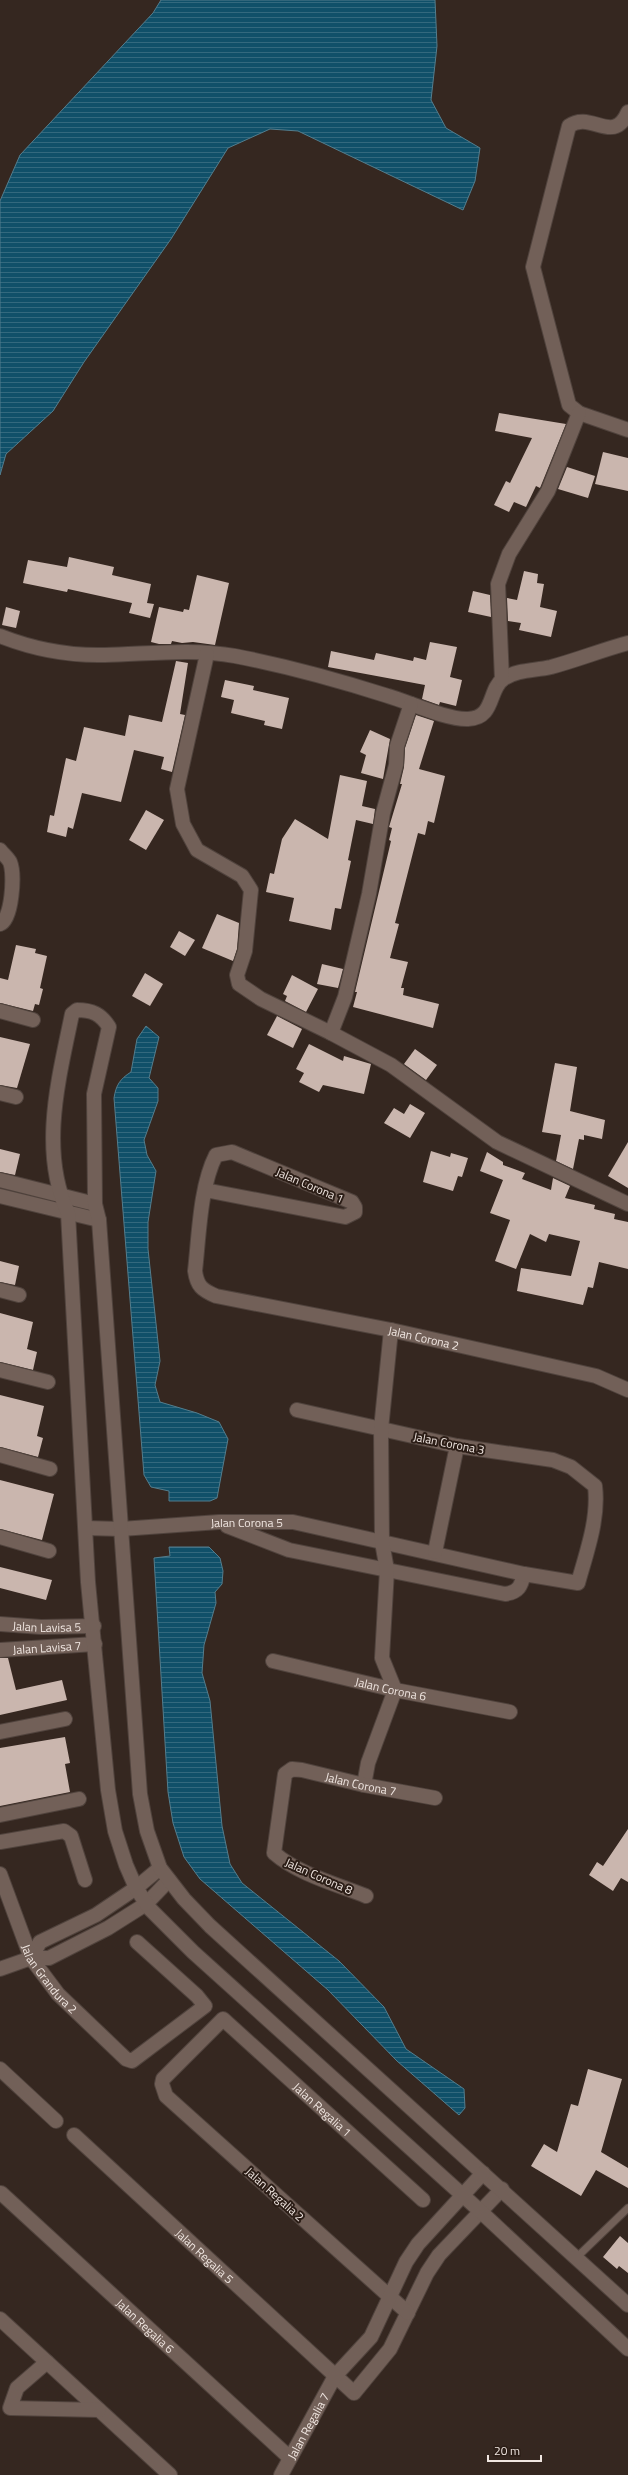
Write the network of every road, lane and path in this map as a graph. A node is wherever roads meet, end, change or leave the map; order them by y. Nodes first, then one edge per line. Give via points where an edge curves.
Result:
1 (628, 112) edge
2 (579, 413) junction
3 (628, 430) edge
4 (0, 636) edge
5 (628, 643) edge
6 (207, 654) junction
7 (502, 680) junction
8 (411, 704) junction
9 (0, 850) edge
10 (1, 925) edge
11 (0, 1011) edge
12 (33, 1020) dead end
13 (331, 1033) junction
14 (0, 1093) edge
15 (16, 1097) dead end
16 (0, 1180) edge
17 (206, 1190) junction
18 (60, 1195) junction
19 (0, 1196) edge
20 (95, 1204) junction
21 (628, 1204) edge
22 (68, 1213) junction
23 (99, 1220) junction
24 (0, 1290) edge
25 (19, 1295) dead end
26 (391, 1330) junction
27 (0, 1370) edge
28 (48, 1382) dead end
29 (628, 1390) edge
30 (297, 1410) dead end
31 (381, 1429) junction
32 (457, 1446) junction
33 (0, 1455) edge
34 (50, 1469) dead end
35 (219, 1522) junction
36 (86, 1528) junction
37 (121, 1529) junction
38 (0, 1537) edge
39 (382, 1542) junction
40 (49, 1551) dead end
41 (435, 1552) junction
42 (387, 1570) junction
43 (524, 1574) junction
44 (578, 1583) joint
45 (0, 1624) edge
46 (94, 1626) junction
47 (95, 1644) junction
48 (0, 1650) edge
49 (273, 1661) dead end
50 (395, 1690) junction
51 (510, 1712) dead end
52 (65, 1719) dead end
53 (0, 1732) edge
54 (364, 1785) junction
55 (435, 1798) dead end
56 (80, 1799) dead end
57 (0, 1815) edge
58 (0, 1842) edge
59 (274, 1853) joint
60 (160, 1868) junction
61 (0, 1874) edge
62 (85, 1880) dead end
63 (169, 1880) junction
64 (136, 1888) junction
65 (366, 1896) dead end
66 (146, 1904) junction
67 (137, 1942) dead end
68 (31, 1958) junction
69 (0, 1969) edge
70 (0, 2069) edge
71 (164, 2089) joint
72 (56, 2121) dead end
73 (74, 2135) dead end
74 (483, 2173) junction
75 (502, 2189) junction
76 (1, 2193) dead end
77 (463, 2196) junction
78 (422, 2200) dead end
79 (628, 2208) edge
80 (479, 2210) junction
81 (576, 2258) junction
82 (390, 2297) junction
83 (628, 2304) edge
84 (408, 2313) junction
85 (0, 2319) edge
86 (628, 2349) edge
87 (47, 2362) junction
88 (335, 2376) junction
89 (99, 2410) junction
90 (290, 2458) junction
91 (170, 2475) edge
92 (281, 2475) edge

1 - 2 street via 616,127 610,128 582,121 576,121 569,126 535,256 534,276 567,399 569,405
2 - 3 street
2 - 7 street via 548,491 509,554 498,584
4 - 6 street via 32,647 62,653 104,655 155,651
5 - 7 street via 548,668 525,669
6 - 8 street via 234,656 329,677
6 - 13 street via 177,789 182,824 197,850 242,876 251,890 245,951 237,976 239,984 261,999
7 - 8 street via 486,712 470,719
8 - 13 street via 397,746 396,765 383,813 345,997
9 - 10 street via 10,863 13,886 7,914
11 - 12 street
13 - 21 street via 392,1065 497,1142
14 - 15 street
16 - 18 street
17 - 17 street, Jalan Corona 1 via 210,1166 216,1155 232,1152 352,1202 356,1207 355,1212 345,1218
17 - 26 street, Jalan Corona 2 via 195,1271 201,1289 216,1296
18 - 20 street
18 - 20 street via 52,1139 58,1086 72,1014 77,1010 88,1010 103,1017 109,1027 94,1094
18 - 22 street
19 - 22 street
20 - 23 street
22 - 23 street
22 - 36 street
23 - 37 street
24 - 25 street
26 - 29 street, Jalan Corona 2 via 596,1376
26 - 31 street
27 - 28 street
30 - 31 street, Jalan Corona 3
31 - 32 street, Jalan Corona 3
31 - 39 street
32 - 41 street
32 - 44 street, Jalan Corona 3 via 553,1460 571,1467 595,1486 596,1504 591,1534
33 - 34 street
35 - 37 street
35 - 39 street, Jalan Corona 5 via 292,1522
35 - 42 street, Jalan Corona 5 via 289,1550
36 - 37 street
36 - 46 street
37 - 60 street via 140,1794 147,1831
38 - 40 street
39 - 41 street, Jalan Corona 5
39 - 42 street
41 - 43 street, Jalan Corona 5
42 - 43 street, Jalan Corona 5 via 505,1594 517,1591 521,1587
42 - 50 street via 382,1658
43 - 44 street, Jalan Corona 5
45 - 46 street, Jalan Lavisa 5 via 41,1627
46 - 47 street
47 - 48 street, Jalan Lavisa 7
47 - 64 street via 108,1790 115,1831
49 - 50 street, Jalan Corona 6
50 - 51 street, Jalan Corona 6
50 - 54 street via 368,1763
52 - 53 street
54 - 55 street, Jalan Corona 7
54 - 59 street, Jalan Corona 7 via 302,1770 288,1770 284,1774
56 - 57 street
58 - 62 street via 62,1830 68,1832
59 - 65 street, Jalan Corona 8 via 294,1866
60 - 63 street
60 - 64 street
61 - 68 street, Jalan Grandura 2
63 - 66 street
63 - 74 street via 220,1936
64 - 66 street
64 - 68 street via 96,1914 40,1942
66 - 68 street via 108,1928 49,1958
66 - 77 street via 177,1937 284,2036
67 - 68 street, Jalan Grandura 2 via 204,2004 202,2011 132,2061 126,2059 58,1994
68 - 69 street
70 - 72 street
71 - 78 street, Jalan Regalia 1 via 163,2079 223,2019
71 - 82 street, Jalan Regalia 2 via 166,2096
73 - 88 street, Jalan Regalia 5
74 - 75 street
74 - 77 street, Jalan Regalia 7
75 - 80 street
75 - 81 street
76 - 90 street, Jalan Regalia 6
77 - 80 street
77 - 82 street, Jalan Regalia 7 via 418,2244 406,2262
79 - 81 lane
80 - 84 street via 439,2255
80 - 86 street
81 - 83 street
82 - 84 street, Jalan Regalia 2
82 - 88 street, Jalan Regalia 7 via 371,2337
84 - 88 street, Jalan Regalia 5 via 390,2349 354,2394
85 - 87 street
87 - 89 street
87 - 89 street via 17,2388 10,2408
88 - 90 street, Jalan Regalia 7
89 - 91 street
90 - 92 street, Jalan Regalia 7

